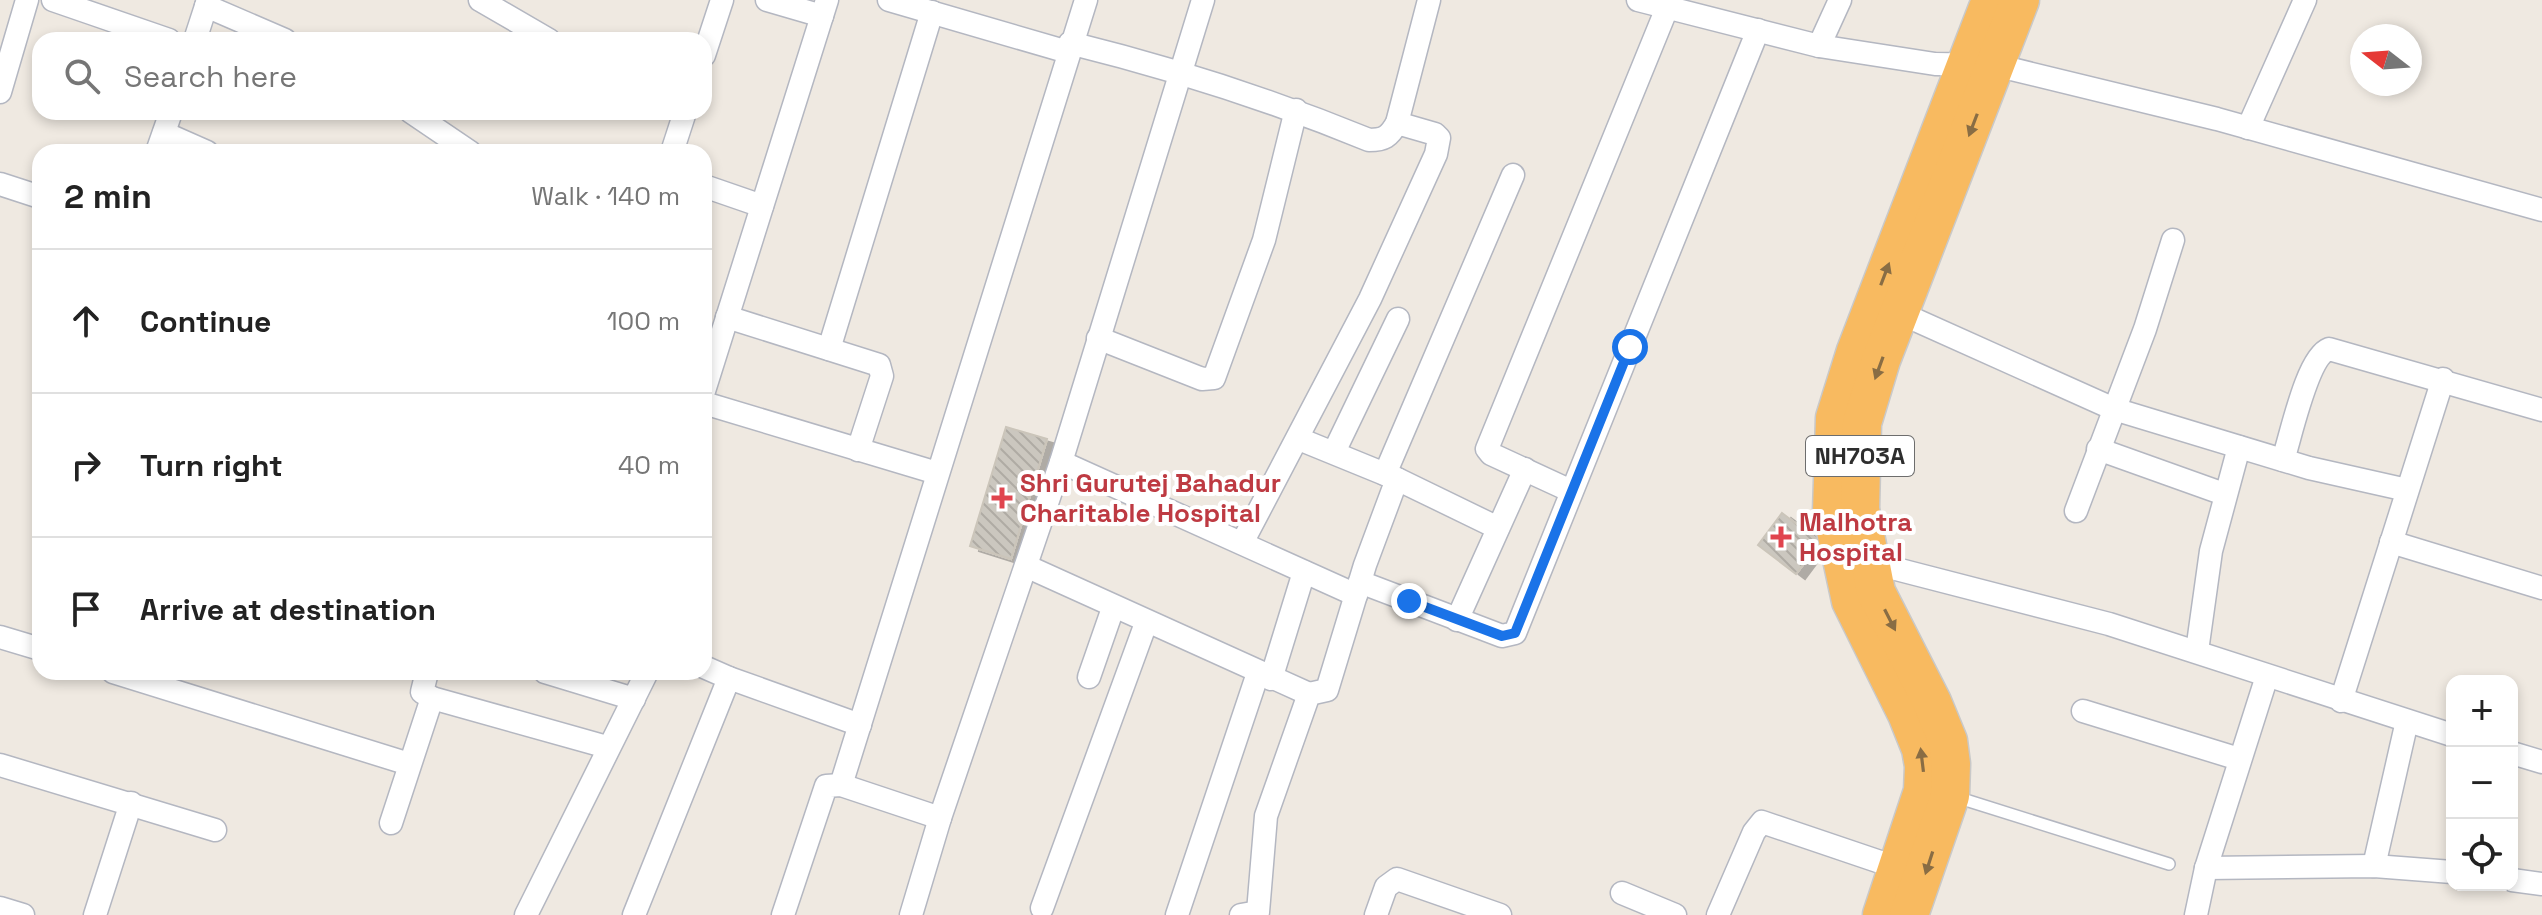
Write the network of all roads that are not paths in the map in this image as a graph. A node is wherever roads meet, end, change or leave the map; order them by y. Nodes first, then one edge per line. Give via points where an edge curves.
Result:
1 (27, 0) edge
2 (53, 0) edge
3 (480, 0) edge
4 (722, 0) edge
5 (767, 0) edge
6 (889, 0) edge
7 (1086, 0) edge
8 (1203, 0) edge
9 (1429, 0) edge
10 (1638, 0) edge
11 (1840, 0) edge
12 (1991, 0) edge
13 (2020, 0) edge
14 (2305, 0) edge
15 (207, 3) edge
16 (1696, 7) edge
17 (825, 8) edge
18 (1667, 8) junction
19 (932, 12) junction
20 (1758, 30) junction
21 (146, 32) edge
22 (198, 32) edge
23 (268, 32) edge
24 (535, 32) edge
25 (712, 32) edge
26 (1819, 46) junction
27 (1069, 47) junction
28 (1980, 66) junction
29 (1182, 70) junction
30 (0, 92) edge
31 (1296, 110) junction
32 (420, 120) edge
33 (682, 120) edge
34 (1397, 123) junction
35 (2248, 128) junction
36 (164, 132) edge
37 (444, 143) edge
38 (190, 144) edge
39 (675, 144) edge
40 (1513, 175) dead end
41 (0, 184) edge
42 (712, 189) edge
43 (32, 194) edge
44 (762, 206) junction
45 (2542, 210) edge
46 (2173, 240) dead end
47 (1900, 313) junction
48 (727, 317) junction
49 (1398, 319) dead end
50 (1098, 338) junction
51 (829, 349) junction
52 (712, 365) edge
53 (2443, 379) junction
54 (712, 405) edge
55 (2114, 409) junction
56 (2542, 410) edge
57 (1299, 439) junction
58 (2239, 447) junction
59 (2098, 449) junction
60 (858, 450) junction
61 (1334, 452) junction
62 (2283, 460) junction
63 (1061, 462) junction
64 (1525, 469) junction
65 (937, 473) junction
66 (1391, 476) junction
67 (2407, 490) junction
68 (1571, 491) junction
69 (2224, 494) junction
70 (2076, 511) dead end
71 (1498, 528) junction
72 (2391, 542) junction
73 (1242, 543) junction
74 (1869, 562) junction
75 (1026, 566) junction
76 (1304, 572) junction
77 (1358, 588) junction
78 (2542, 588) edge
79 (1113, 608) junction
80 (1457, 620) junction
81 (1146, 623) junction
82 (0, 637) edge
83 (32, 647) edge
84 (2197, 651) junction
85 (712, 671) edge
86 (1264, 676) junction
87 (2267, 676) junction
88 (1089, 677) dead end
89 (729, 678) junction
90 (139, 680) edge
91 (425, 680) edge
92 (571, 680) edge
93 (643, 680) edge
94 (1309, 694) junction
95 (432, 698) junction
96 (634, 699) junction
97 (2341, 701) junction
98 (2083, 711) dead end
99 (2407, 721) junction
100 (860, 725) junction
101 (2446, 733) edge
102 (607, 747) junction
103 (2518, 755) edge
104 (2239, 759) junction
105 (2542, 762) edge
106 (409, 764) junction
107 (0, 765) edge
108 (841, 785) junction
109 (1950, 796) junction
110 (131, 803) junction
111 (940, 818) junction
112 (391, 823) dead end
113 (215, 830) dead end
114 (2169, 864) dead end
115 (2374, 866) junction
116 (1898, 868) junction
117 (2206, 868) junction
118 (2446, 872) edge
119 (2518, 881) edge
120 (2542, 884) edge
121 (1622, 893) dead end
122 (0, 908) edge
123 (1042, 908) dead end
124 (1256, 914) edge
125 (23, 915) edge
126 (95, 915) edge
127 (526, 915) edge
128 (634, 915) edge
129 (783, 915) edge
130 (911, 915) edge
131 (1177, 915) edge
132 (1376, 915) edge
133 (1500, 915) edge
134 (1675, 915) edge
135 (1718, 915) edge
136 (1882, 915) edge
137 (1909, 915) edge
138 (2196, 915) edge

1 - 30 street
2 - 21 street
3 - 24 street
4 - 25 street
5 - 17 street
6 - 19 street
7 - 27 street
8 - 29 street
9 - 34 street
10 - 18 street
11 - 26 street
12 - 28 highway, NH703A
13 - 28 highway, NH703A
14 - 35 street
15 - 22 street
15 - 23 street
16 - 18 street
16 - 20 street
17 - 44 street
18 - 64 street via 1489,440 1491,454
19 - 27 street
19 - 51 street
20 - 26 street
20 - 68 street
26 - 28 street
27 - 29 street
27 - 65 street
28 - 35 street
28 -> 47 highway, NH703A
116 -> 28 highway, NH703A via 1923,791 1922,757 1907,714 1851,601 1832,512 1835,418 1856,351
29 - 31 street
29 - 50 street
31 - 34 street via 1369,140 1390,136
31 - 50 street via 1264,240 1214,378 1202,379
32 - 37 street
33 - 39 street
34 - 57 street via 1435,134 1436,154
35 - 45 street
36 - 38 street
40 - 66 street
41 - 43 street
42 - 44 street
44 - 48 street
46 - 55 street
47 - 55 street
47 -> 74 highway, NH703A via 1862,423 1860,509
48 - 51 street
48 - 52 street
49 - 61 street
50 - 63 street
51 - 60 street via 882,370
53 - 56 street
53 - 62 street via 2337,349 2323,352 2310,374
53 - 67 street
54 - 60 street
55 - 58 street
55 - 59 street
57 - 61 street
57 - 73 street
58 - 62 street
58 - 69 street
59 - 69 street
59 - 70 street
60 - 65 street
61 - 66 street
62 - 67 street
63 - 73 street
63 - 75 street
64 - 68 street
64 - 71 street
65 - 100 street
66 - 71 street
66 - 77 street
67 - 72 street
68 - 80 street via 1515,633 1502,636
69 - 84 street via 2207,569
71 - 80 street
72 - 78 street
72 - 97 street
73 - 76 street
74 - 84 street
74 -> 109 highway, NH703A via 1876,592 1948,741
75 - 79 street
75 - 111 street
76 - 77 street
76 - 86 street
77 - 80 street
77 - 94 street via 1327,690
79 - 81 street
79 - 88 street
81 - 86 street
81 - 123 street
82 - 83 street
84 - 87 street
85 - 89 street
86 - 94 street
86 - 131 street
87 - 97 street
87 - 104 street
89 - 100 street
89 - 128 street
90 - 106 street
91 - 95 street via 422,692
92 - 96 street
93 - 96 street
94 - 124 street via 1266,816
95 - 102 street
95 - 106 street
96 - 102 street
97 - 99 street
98 - 104 street
99 - 101 street
99 - 115 street
100 - 108 street
102 - 127 street
103 - 105 street
104 - 117 street
106 - 112 street
107 - 110 street
108 - 111 street
108 - 129 street via 826,786 822,792
109 - 114 lane
109 -> 137 highway, NH703A
110 - 113 street
110 - 126 street
111 - 130 street
115 - 117 street
115 - 118 street
116 - 135 street via 1762,822
116 - 136 highway, NH703A
117 - 138 street
119 - 120 street
121 - 134 street
122 - 125 street
132 - 133 street via 1386,887 1397,879

